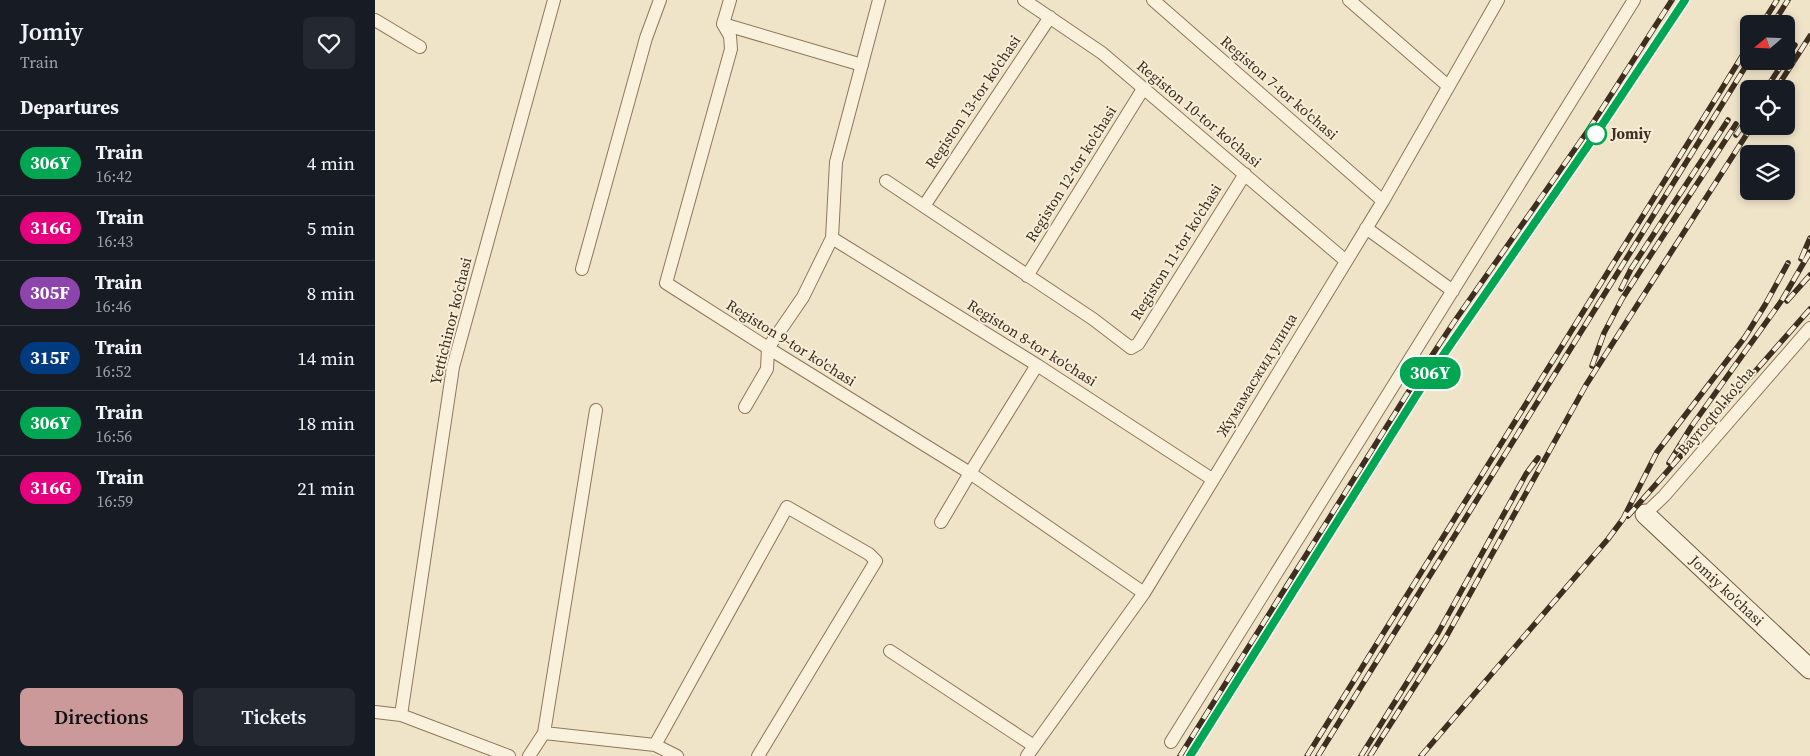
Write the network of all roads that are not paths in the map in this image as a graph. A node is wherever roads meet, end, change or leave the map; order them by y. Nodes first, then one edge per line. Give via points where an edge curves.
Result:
1 (554, 0) edge
2 (659, 0) edge
3 (730, 0) edge
4 (879, 0) edge
5 (1024, 0) edge
6 (1153, 0) edge
7 (1349, 0) edge
8 (1498, 0) edge
9 (1634, 0) edge
10 (1050, 17) junction
11 (375, 20) edge
12 (723, 24) junction
13 (420, 47) dead end
14 (862, 65) junction
15 (1448, 86) junction
16 (1143, 89) junction
17 (1245, 174) junction
18 (885, 181) dead end
19 (1383, 201) junction
20 (924, 206) junction
21 (1366, 228) junction
22 (832, 238) junction
23 (1346, 261) junction
24 (582, 269) dead end
25 (1027, 276) junction
26 (1453, 291) junction
27 (1810, 328) edge
28 (767, 348) junction
29 (1037, 365) junction
30 (745, 407) dead end
31 (596, 410) dead end
32 (970, 473) junction
33 (1212, 479) junction
34 (1645, 514) joint
35 (941, 522) dead end
36 (1144, 592) junction
37 (890, 651) dead end
38 (1810, 669) edge
39 (375, 712) edge
40 (401, 715) junction
41 (545, 733) junction
42 (1171, 742) dead end
43 (655, 745) junction
44 (1031, 751) edge
45 (509, 756) edge
46 (529, 756) edge
47 (677, 756) edge
48 (758, 756) edge

1 - 40 street, Yettichinor ko‘chasi via 453,368
2 - 24 street
3 - 12 street
4 - 14 street
5 - 10 street, Registon 10-tor ko'chasi
6 - 19 street, Registon 7-tor ko'chasi
7 - 15 street
8 - 15 street, Жумамасжид улица
9 - 26 street
10 - 16 street, Registon 10-tor ko'chasi via 1102,53
10 - 20 street, Registon 13-tor ko'chasi
11 - 13 street
12 - 14 street
12 - 28 street, Registon 9-tor ko'chasi via 730,36 731,49 666,282
14 - 22 street via 836,162
15 - 19 street, Жумамасжид улица
16 - 17 street, Registon 10-tor ko'chasi
16 - 25 street, Registon 12-tor ko'chasi
17 - 23 street, Registon 10-tor ko'chasi
17 - 25 street, Registon 11-tor ko'chasi via 1134,347
18 - 20 street
19 - 21 street, Жумамасжид улица
20 - 25 street
21 - 23 street, Жумамасжид улица
21 - 26 street
22 - 28 street via 803,297
22 - 29 street, Registon 8-tor ko'chasi
23 - 33 street, Жумамасжид улица
26 - 42 street
27 - 34 street, Bayroqtol ko'cha
28 - 30 street via 767,369
28 - 32 street, Registon 9-tor ko'chasi
29 - 32 street
29 - 33 street, Registon 8-tor ko'chasi
31 - 41 street
32 - 35 street
32 - 36 street, Registon 9-tor ko'chasi
33 - 36 street, Жумамасжид улица
34 - 38 street, Jomiy ko'chasi
36 - 44 street, Жумамасжид улица
37 - 44 street
39 - 40 street
40 - 45 street
41 - 43 street
41 - 46 street
43 - 47 street
43 - 48 street via 787,507 876,561

